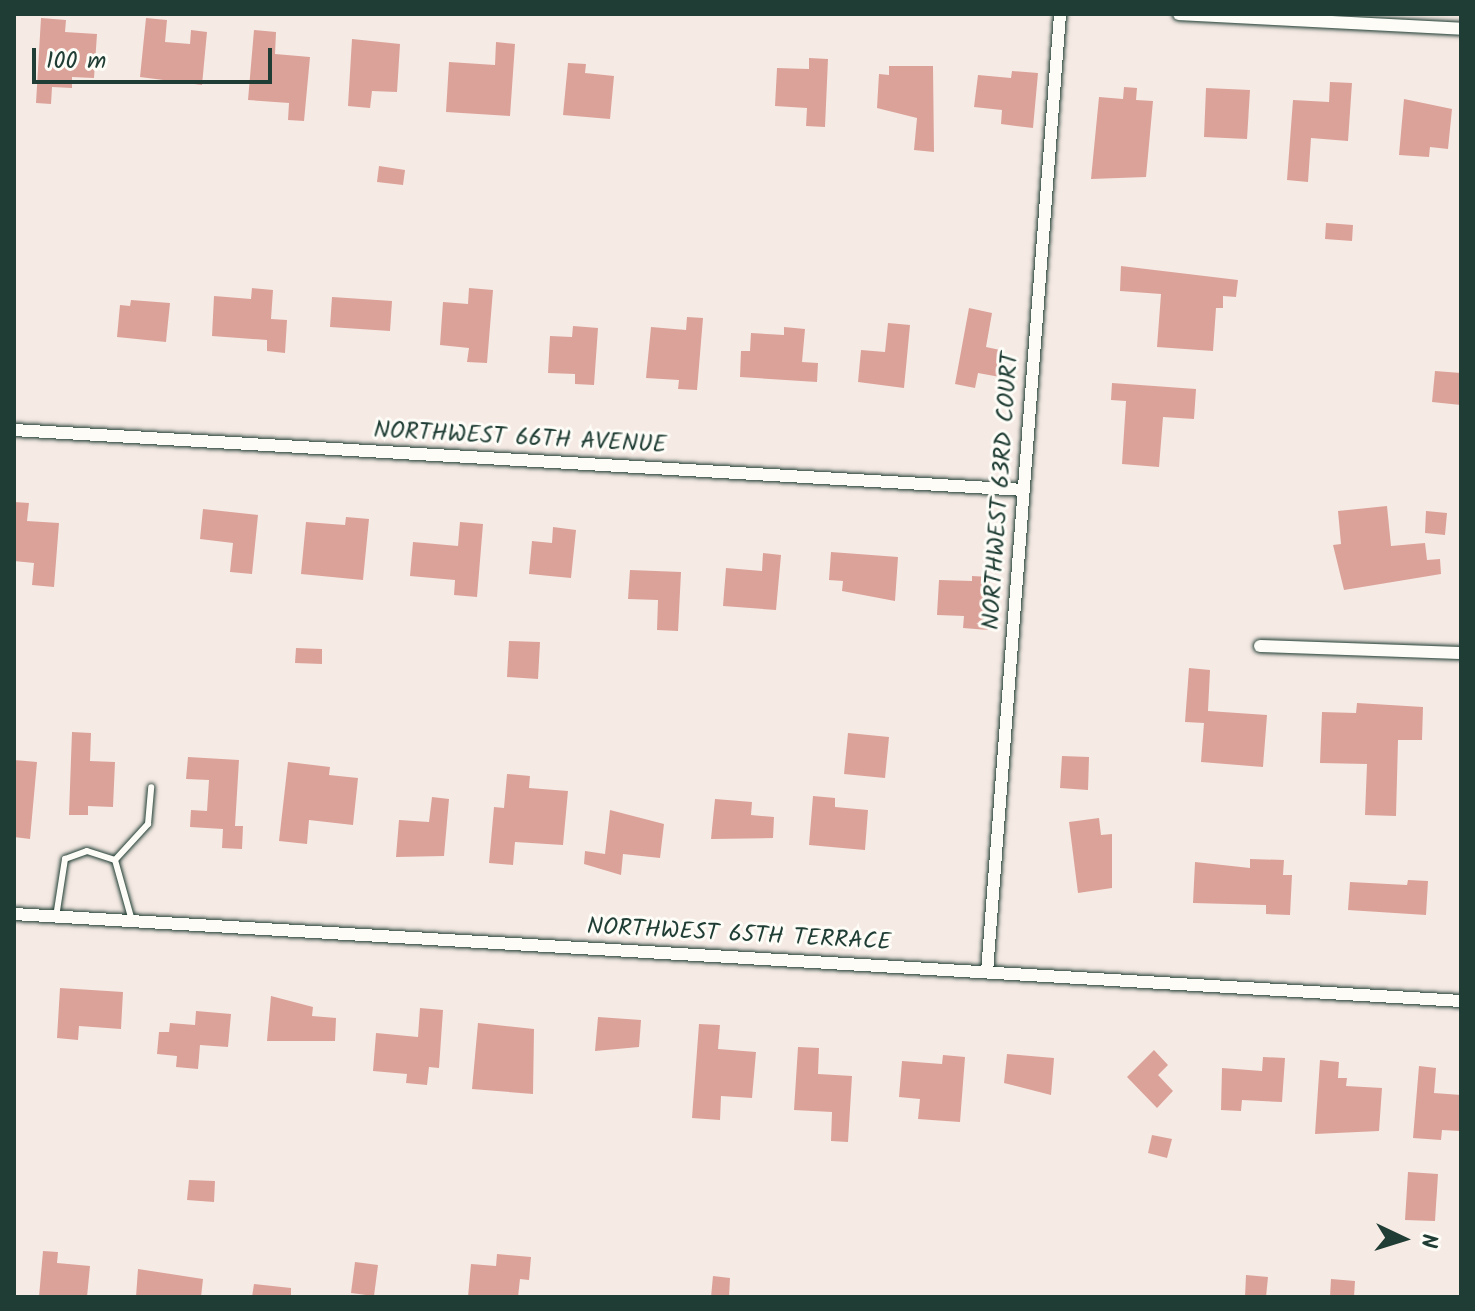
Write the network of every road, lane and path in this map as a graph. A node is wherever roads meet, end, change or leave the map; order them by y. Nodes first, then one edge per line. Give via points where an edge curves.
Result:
1 (1060, 14) edge
2 (1179, 14) edge
3 (1461, 29) edge
4 (14, 430) edge
5 (1023, 490) junction
6 (1260, 646) dead end
7 (1461, 653) edge
8 (151, 787) dead end
9 (115, 860) junction
10 (14, 914) edge
11 (56, 917) junction
12 (132, 921) junction
13 (987, 972) junction
14 (1461, 1001) edge

1 - 5 street, NORTHWEST 63RD COURT
2 - 3 street
4 - 5 street, NORTHWEST 66TH AVENUE
5 - 13 street, NORTHWEST 63RD COURT
6 - 7 street
8 - 9 lane via 148,824
9 - 11 lane via 87,851 65,859
9 - 12 lane
10 - 11 street, NORTHWEST 65TH TERRACE
11 - 12 street, NORTHWEST 65TH TERRACE
12 - 13 street, NORTHWEST 65TH TERRACE
13 - 14 street, NORTHWEST 65TH TERRACE

